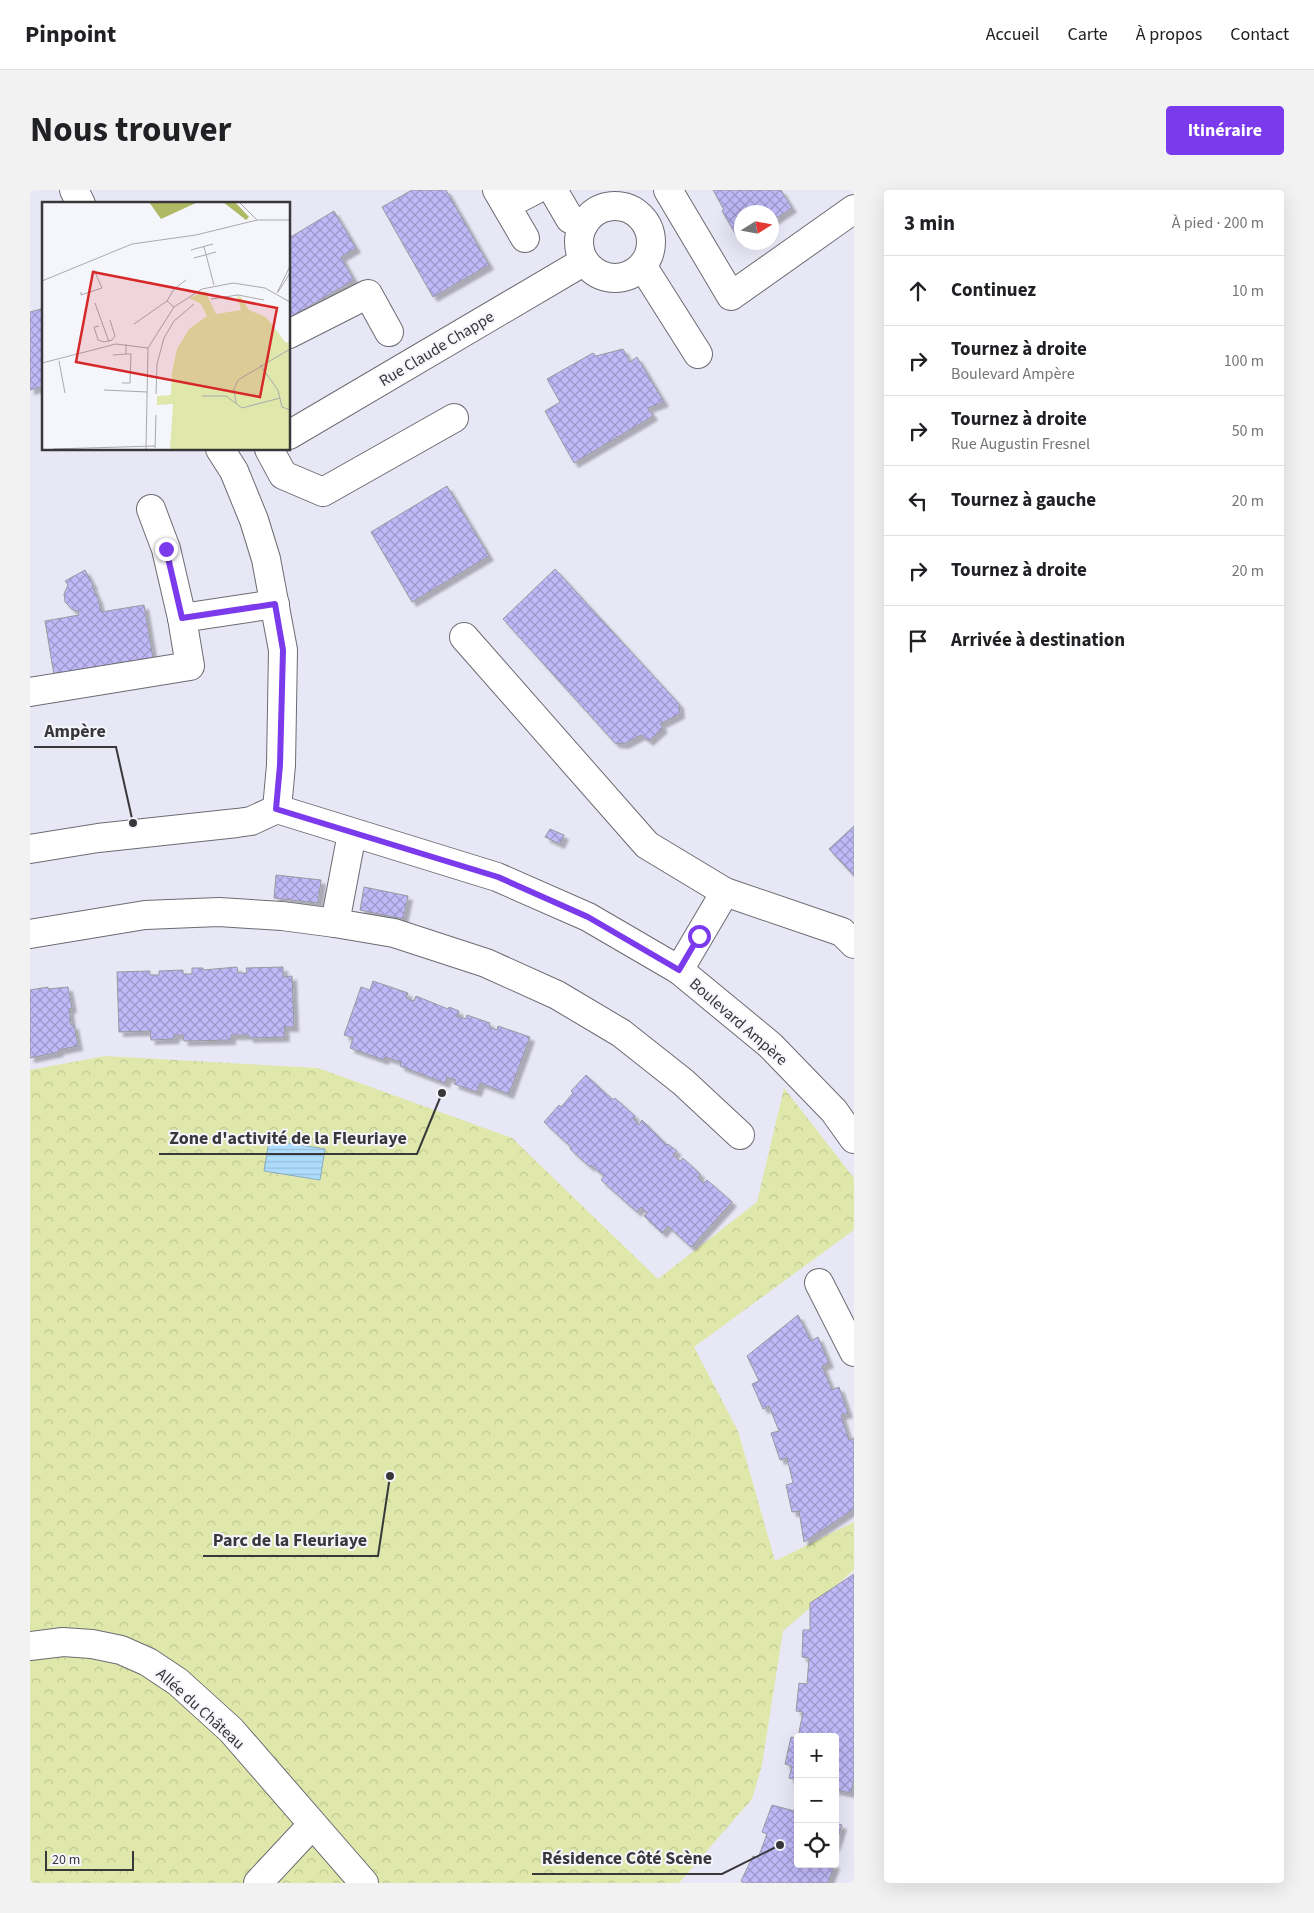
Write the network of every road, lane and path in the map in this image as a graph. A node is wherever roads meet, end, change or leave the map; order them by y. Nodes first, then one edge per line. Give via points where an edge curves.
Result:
1 (74, 190) edge
2 (535, 190) edge
3 (553, 190) edge
4 (501, 197) edge
5 (673, 198) edge
6 (80, 202) edge
7 (854, 209) edge
8 (647, 223) junction
9 (584, 224) junction
10 (526, 238) dead end
11 (583, 262) junction
12 (643, 267) junction
13 (389, 332) dead end
14 (290, 333) edge
15 (698, 354) dead end
16 (454, 418) dead end
17 (290, 434) edge
18 (263, 450) edge
19 (268, 450) edge
20 (227, 460) edge
21 (151, 508) dead end
22 (275, 604) junction
23 (182, 618) junction
24 (464, 637) dead end
25 (30, 692) edge
26 (276, 809) junction
27 (352, 833) junction
28 (30, 849) edge
29 (725, 892) junction
30 (335, 923) junction
31 (30, 934) edge
32 (854, 944) edge
33 (679, 970) junction
34 (740, 1135) dead end
35 (854, 1139) edge
36 (819, 1282) dead end
37 (854, 1352) edge
38 (30, 1646) edge
39 (312, 1825) junction
40 (258, 1883) edge
41 (364, 1883) edge

1 - 6 street
2 - 4 street
3 - 9 street via 570,219
4 - 10 street
5 - 7 street via 731,296
5 - 8 street
8 - 9 street via 630,208 607,205 587,217
8 - 12 street via 652,246
9 - 11 street via 577,239
11 - 12 street via 600,277 623,278
11 - 17 street, Rue Claude Chappe
12 - 15 street
13 - 14 street via 368,294
16 - 19 street via 323,492 283,475
18 - 20 street
20 - 22 street via 256,528
21 - 23 street via 166,549
22 - 23 street
22 - 26 street via 283,650
23 - 25 street via 190,666
24 - 29 street via 647,845
26 - 27 street, Boulevard Ampère
26 - 28 street via 237,823
27 - 30 street
27 - 33 street, Boulevard Ampère via 498,877 588,917
29 - 32 street via 842,932
29 - 33 street
30 - 31 street via 219,912 154,914
30 - 34 street via 394,933 422,942 486,963 557,995 621,1033 683,1082
33 - 35 street, Boulevard Ampère via 770,1046 834,1111
36 - 37 street
38 - 39 street, Allée du Château via 63,1642 92,1644 122,1650 148,1662 178,1682 231,1730
39 - 40 street
39 - 41 street, Allée du Château

